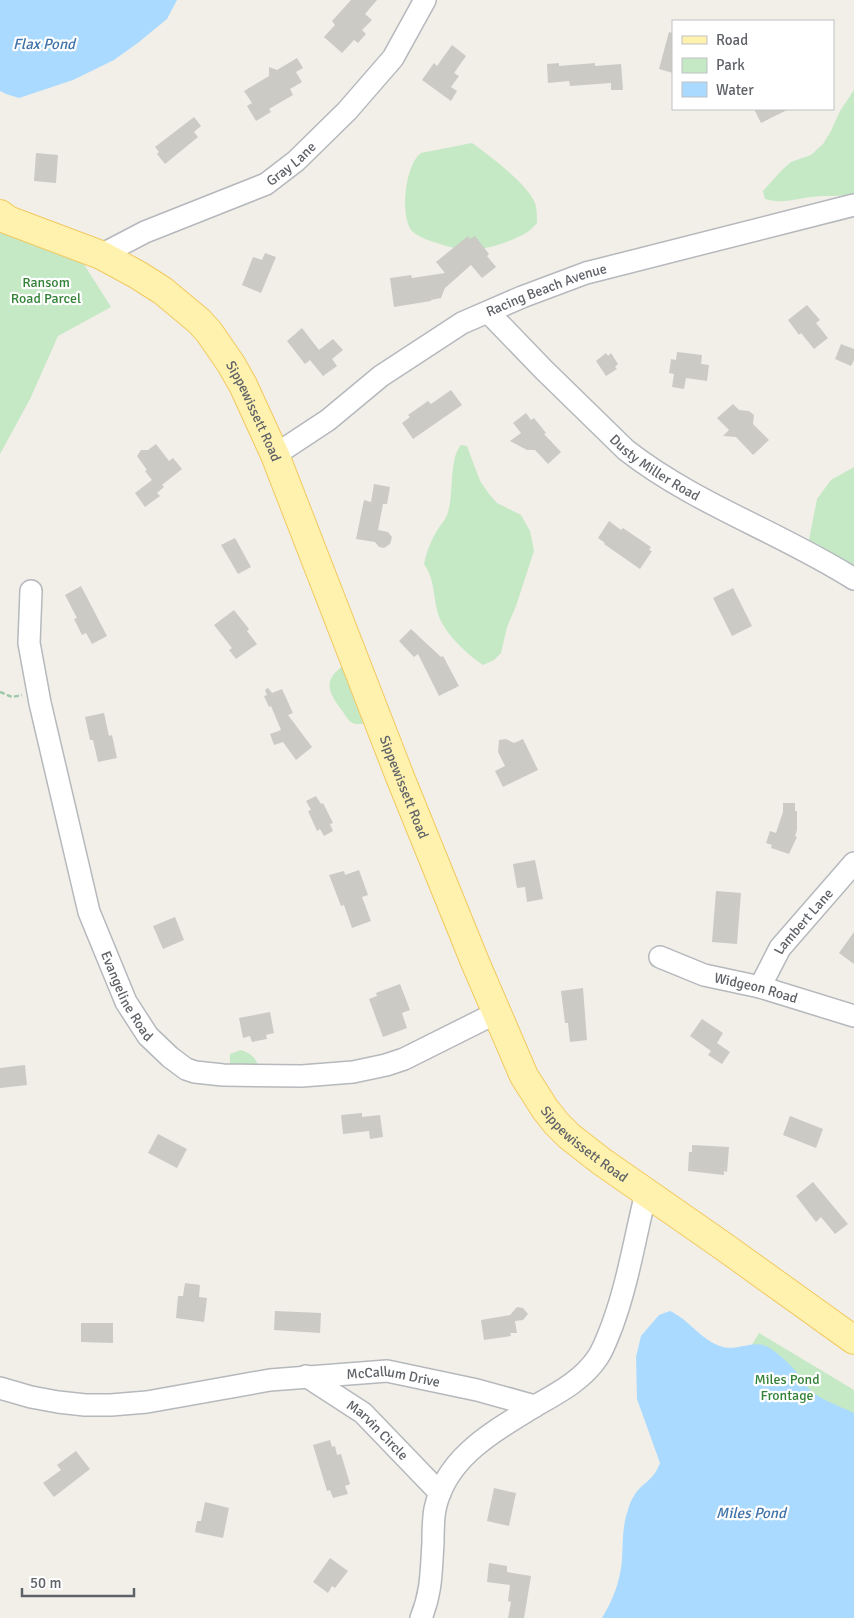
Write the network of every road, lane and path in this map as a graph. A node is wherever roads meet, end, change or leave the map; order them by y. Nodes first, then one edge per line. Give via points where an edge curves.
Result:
1 (425, 0) edge
2 (854, 205) edge
3 (3, 218) edge
4 (101, 255) junction
5 (488, 312) junction
6 (275, 455) junction
7 (854, 578) edge
8 (31, 591) dead end
9 (854, 863) edge
10 (660, 957) dead end
11 (760, 988) junction
12 (496, 1012) junction
13 (854, 1016) edge
14 (646, 1193) junction
15 (854, 1340) edge
16 (306, 1376) junction
17 (0, 1388) edge
18 (535, 1406) junction
19 (440, 1493) junction
20 (421, 1618) edge

1 - 4 street, Gray Lane via 392,58 347,111 266,184 145,232
2 - 5 street, Racing Beach Avenue via 586,273
3 - 4 main road, Sippewissett Road
4 - 6 main road, Sippewissett Road via 163,291 209,332 243,385
5 - 6 street, Racing Beach Avenue via 462,323 381,376 328,420
5 - 7 street, Dusty Miller Road via 639,460 686,489
6 - 12 main road, Sippewissett Road via 400,777
8 - 12 street, Evangeline Road via 29,643 89,912 126,1002 148,1036 170,1057 194,1072 223,1075 302,1076 353,1072 404,1058
9 - 11 street, Lambert Lane via 780,948
10 - 11 street, Widgeon Road via 704,975
11 - 13 street, Widgeon Road
12 - 14 main road, Sippewissett Road via 524,1076 556,1123 584,1148
14 - 15 main road, Sippewissett Road
14 - 18 street via 626,1282 599,1357 570,1386
16 - 17 street, McCallum Drive via 111,1405 58,1402
16 - 18 street, McCallum Drive via 387,1371
16 - 19 street, Marvin Circle via 363,1413
18 - 19 street via 476,1444 460,1459
19 - 20 street via 435,1510 432,1583

